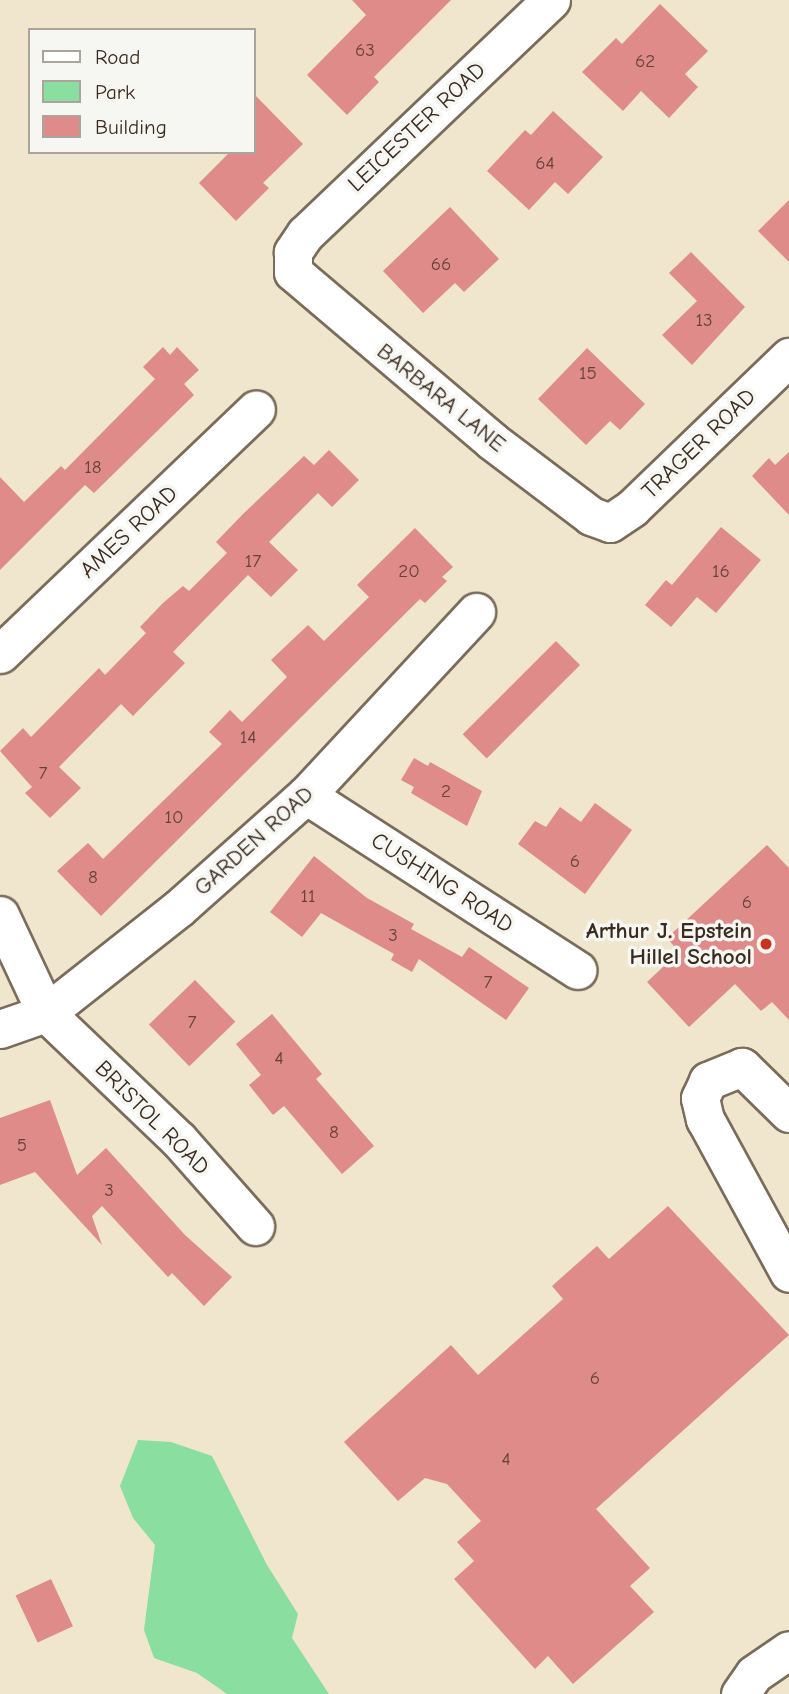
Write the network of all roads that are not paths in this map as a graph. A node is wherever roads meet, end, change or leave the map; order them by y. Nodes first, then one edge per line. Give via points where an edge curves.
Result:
1 (551, 0) edge
2 (293, 260) joint
3 (789, 357) edge
4 (256, 408) dead end
5 (605, 521) joint
6 (476, 612) dead end
7 (0, 654) edge
8 (306, 795) junction
9 (0, 915) edge
10 (578, 970) dead end
11 (46, 1013) junction
12 (0, 1029) edge
13 (789, 1113) edge
14 (255, 1226) dead end
15 (789, 1273) edge
16 (789, 1650) edge
17 (740, 1694) edge

1 - 2 street, LEICESTER ROAD via 305,234
2 - 5 street, BARBARA LANE via 293,272 397,363 514,458
3 - 5 street, TRAGER ROAD via 632,508 610,523
4 - 7 street, AMES ROAD
6 - 8 street, GARDEN ROAD
8 - 10 street, CUSHING ROAD
8 - 11 street, GARDEN ROAD via 179,908
9 - 11 street
11 - 12 street, GARDEN ROAD
11 - 14 street, BRISTOL ROAD via 179,1140
13 - 15 street via 743,1067 708,1081 700,1098 705,1119
16 - 17 street via 754,1674

